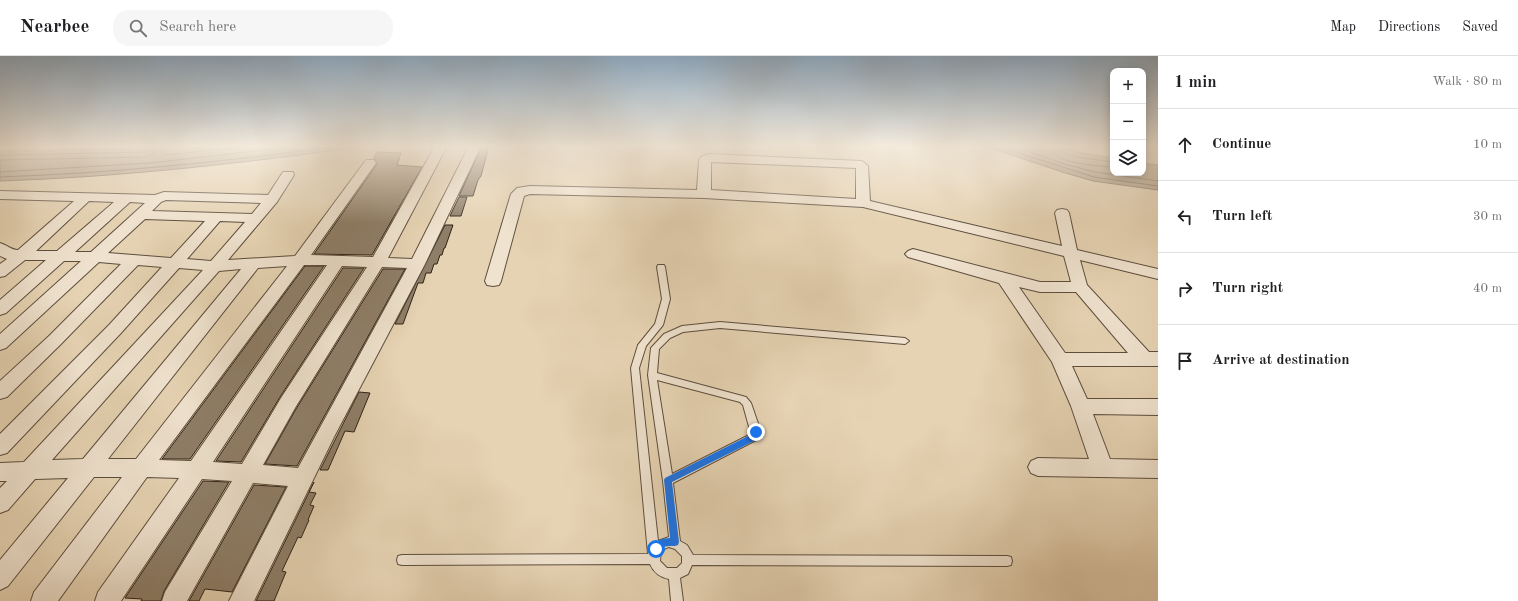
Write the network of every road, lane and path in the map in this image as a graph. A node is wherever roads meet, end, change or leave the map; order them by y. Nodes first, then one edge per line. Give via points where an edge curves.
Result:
1 (364, 171) edge
2 (427, 171) edge
3 (462, 171) edge
4 (705, 171) edge
5 (862, 171) edge
6 (288, 175) dead end
7 (704, 194) junction
8 (0, 195) edge
9 (86, 197) junction
10 (127, 198) junction
11 (272, 199) junction
12 (156, 200) junction
13 (863, 204) junction
14 (1062, 213) dead end
15 (141, 215) junction
16 (216, 217) junction
17 (256, 218) junction
18 (0, 248) edge
19 (1070, 251) junction
20 (913, 254) dead end
21 (22, 255) junction
22 (61, 256) junction
23 (96, 257) junction
24 (135, 260) junction
25 (300, 260) junction
26 (338, 261) junction
27 (378, 262) junction
28 (175, 263) junction
29 (253, 264) junction
30 (417, 264) junction
31 (214, 266) junction
32 (661, 267) dead end
33 (0, 272) edge
34 (1158, 274) edge
35 (1004, 279) junction
36 (493, 281) dead end
37 (1080, 287) junction
38 (0, 309) edge
39 (905, 341) dead end
40 (0, 344) edge
41 (1151, 359) edge
42 (1060, 360) junction
43 (652, 375) junction
44 (0, 392) edge
45 (1081, 406) junction
46 (1158, 407) edge
47 (0, 447) edge
48 (1038, 467) dead end
49 (87, 468) junction
50 (140, 469) junction
51 (1103, 469) junction
52 (1158, 469) edge
53 (30, 470) junction
54 (197, 470) junction
55 (0, 472) edge
56 (247, 472) junction
57 (302, 478) junction
58 (668, 480) junction
59 (0, 503) edge
60 (675, 542) junction
61 (654, 559) junction
62 (402, 560) dead end
63 (689, 560) junction
64 (1007, 561) dead end
65 (674, 575) junction
66 (0, 578) edge
67 (43, 601) edge
68 (107, 601) edge
69 (174, 601) edge
70 (241, 601) edge
71 (677, 601) edge

1 - 25 street
2 - 27 street
3 - 30 street
4 - 7 street
5 - 13 street
6 - 11 street
7 - 13 street
7 - 36 street via 522,191 518,194
8 - 9 street
9 - 10 street
9 - 21 street
10 - 12 street
10 - 22 street
11 - 12 street via 164,196
11 - 17 street
12 - 15 street
13 - 19 street
14 - 19 street
15 - 16 street
15 - 23 street
16 - 17 street
16 - 28 street
17 - 31 street
18 - 21 street via 7,254
19 - 34 street
19 - 37 street
20 - 35 street
21 - 22 street
21 - 33 street
22 - 23 street
22 - 38 street
23 - 24 street
23 - 40 street
24 - 28 street
24 - 44 street
25 - 26 street
25 - 29 street
25 - 50 street
26 - 27 street
26 - 54 street
27 - 30 street
27 - 56 street
28 - 31 street
28 - 47 street via 115,329
29 - 31 street
29 - 49 street
30 - 57 street
31 - 53 street
32 - 61 lane via 666,299 659,325 642,345 635,368
35 - 37 street via 1040,287
35 - 42 street
37 - 41 street
39 - 43 lane via 720,325 682,329 667,336 655,348
41 - 42 street
42 - 45 street
43 - 58 lane
43 - 58 lane via 743,399 747,403 756,432 755,436
45 - 46 street
45 - 51 street
48 - 51 street
49 - 50 street
49 - 53 street
49 - 66 street
50 - 54 street
50 - 67 street
51 - 52 street
53 - 55 street
53 - 59 street
54 - 56 street
54 - 68 street
56 - 57 street
56 - 69 street
57 - 70 street
58 - 60 lane
60 - 61 lane via 664,542 659,545
60 - 63 lane via 685,549
61 - 62 lane
61 - 65 lane via 659,569
63 - 64 lane
63 - 65 lane via 684,570
65 - 71 lane

